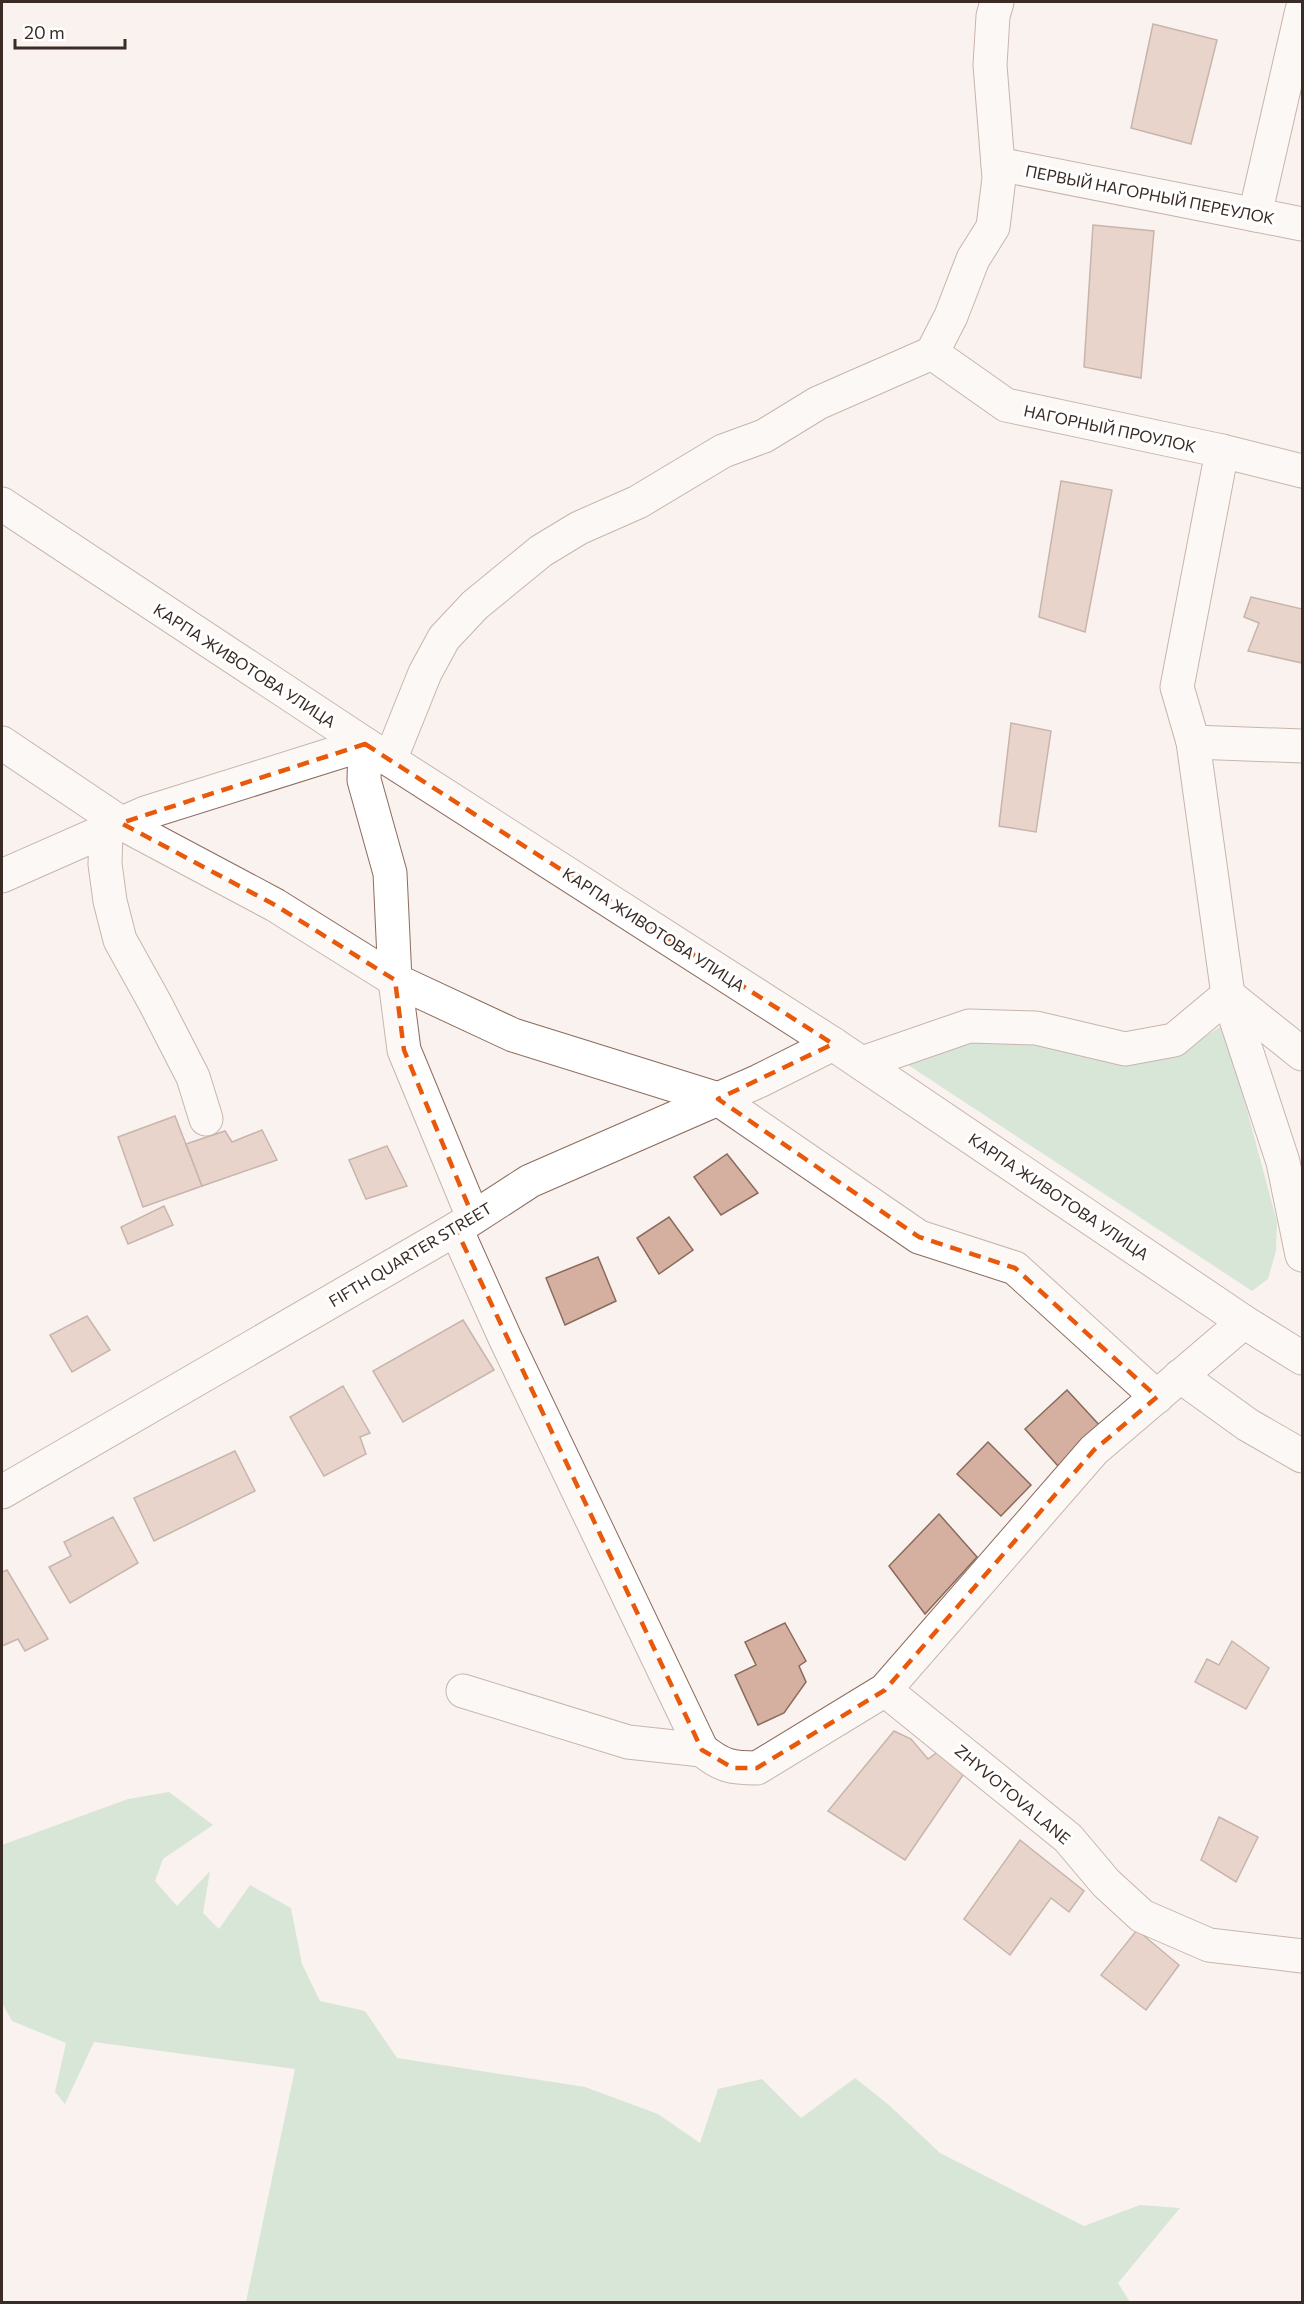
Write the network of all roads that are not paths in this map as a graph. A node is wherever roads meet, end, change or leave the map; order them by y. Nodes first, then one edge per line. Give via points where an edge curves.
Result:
1 (997, 2) edge
2 (1302, 10) edge
3 (998, 164) junction
4 (1255, 214) junction
5 (1302, 224) edge
6 (932, 353) junction
7 (1222, 452) junction
8 (1302, 471) edge
9 (2, 504) edge
10 (1193, 742) junction
11 (2, 743) edge
12 (1302, 746) edge
13 (377, 752) junction
14 (114, 827) junction
15 (2, 876) edge
16 (394, 980) junction
17 (1228, 995) junction
18 (833, 1044) junction
19 (1302, 1054) edge
20 (862, 1063) junction
21 (718, 1099) junction
22 (206, 1119) dead end
23 (464, 1223) junction
24 (1302, 1255) edge
25 (1244, 1322) junction
26 (1302, 1358) edge
27 (1169, 1387) junction
28 (1302, 1456) edge
29 (2, 1492) edge
30 (885, 1690) junction
31 (463, 1691) dead end
32 (702, 1750) junction
33 (1302, 1956) edge

1 - 3 street via 990,65
2 - 4 street
3 - 4 street, ПЕРВЫЙ НАГОРНЫЙ ПЕРЕУЛОК
3 - 6 street via 993,227 974,259
4 - 5 street, ПЕРВЫЙ НАГОРНЫЙ ПЕРЕУЛОК
6 - 7 street, НАГОРНЫЙ ПРОУЛОК via 1006,405
6 - 13 street via 818,403 764,436 723,451 638,502 579,528 541,551 476,605 444,638
7 - 8 street, НАГОРНЫЙ ПРОУЛОК
7 - 10 street via 1177,687
9 - 13 street, КАРПА ЖИВОТОВА УЛИЦА
10 - 12 street
10 - 17 street
11 - 14 street
13 - 14 street via 144,813
13 - 16 street via 364,780 390,873
13 - 18 street, КАРПА ЖИВОТОВА УЛИЦА
14 - 15 street
14 - 16 street via 274,905
14 - 22 street via 105,864 120,940 193,1077
16 - 21 street via 513,1035
16 - 23 street via 404,1050
17 - 19 street
17 - 20 street via 1174,1040 1125,1049 1036,1028 969,1026
17 - 24 street via 1283,1162
18 - 20 street, КАРПА ЖИВОТОВА УЛИЦА
18 - 21 street, FIFTH QUARTER STREET
20 - 25 street, КАРПА ЖИВОТОВА УЛИЦА
21 - 23 street, FIFTH QUARTER STREET via 530,1180
21 - 27 street via 919,1238 1015,1268
23 - 29 street, FIFTH QUARTER STREET
23 - 32 street via 505,1338
25 - 26 street, КАРПА ЖИВОТОВА УЛИЦА
25 - 27 street
27 - 28 street
27 - 30 street via 1094,1450
30 - 32 street via 757,1768 732,1768 716,1762
30 - 33 street, ZHYVOTOVA LANE via 1068,1838 1106,1883 1142,1916 1209,1944
31 - 32 street via 628,1742

